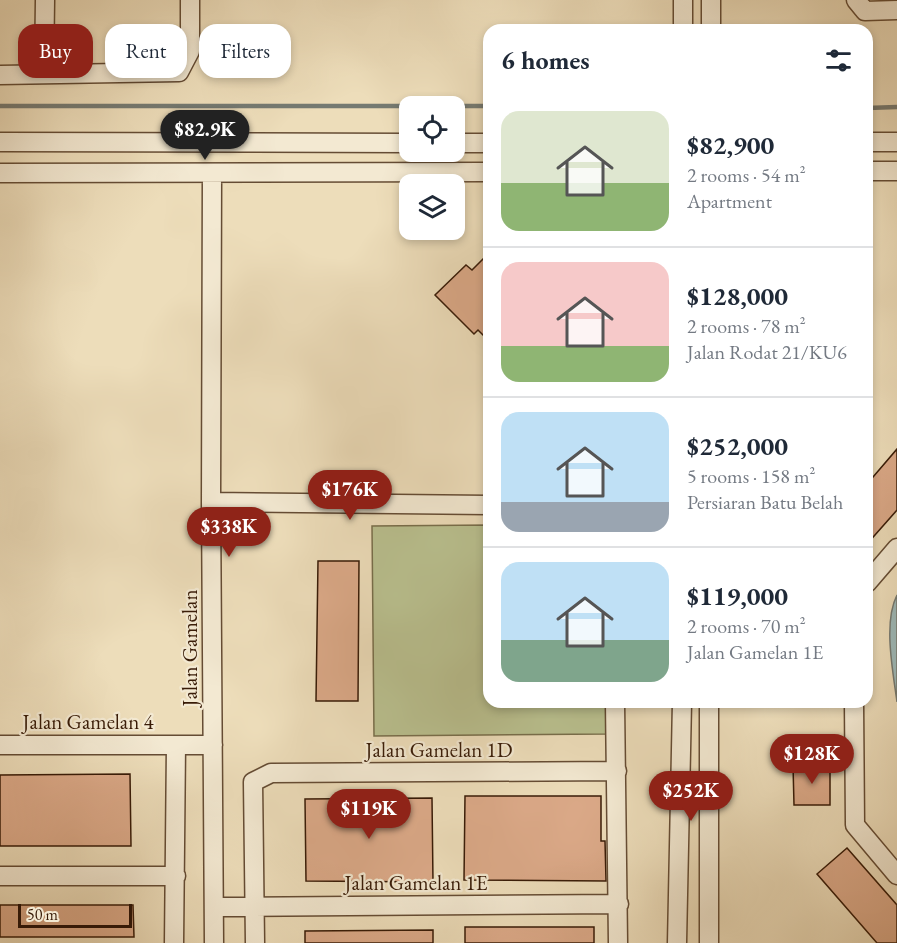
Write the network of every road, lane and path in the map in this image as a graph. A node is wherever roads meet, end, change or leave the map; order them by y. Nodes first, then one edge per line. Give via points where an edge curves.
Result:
1 (45, 0) edge
2 (190, 0) edge
3 (683, 0) edge
4 (711, 0) edge
5 (856, 0) edge
6 (897, 10) edge
7 (45, 24) edge
8 (683, 24) edge
9 (711, 24) edge
10 (93, 73) edge
11 (0, 75) edge
12 (18, 75) edge
13 (0, 142) edge
14 (873, 142) edge
15 (897, 142) edge
16 (399, 143) edge
17 (465, 143) edge
18 (483, 143) edge
19 (873, 171) edge
20 (897, 171) edge
21 (483, 172) edge
22 (0, 173) edge
23 (212, 173) junction
24 (211, 502) junction
25 (483, 505) edge
26 (897, 548) edge
27 (873, 575) edge
28 (615, 708) edge
29 (682, 708) edge
30 (709, 708) edge
31 (854, 708) edge
32 (0, 745) edge
33 (176, 745) junction
34 (213, 745) junction
35 (616, 771) junction
36 (897, 875) edge
37 (0, 876) edge
38 (176, 876) junction
39 (619, 904) junction
40 (214, 907) junction
41 (255, 907) junction
42 (174, 943) edge
43 (214, 943) edge
44 (255, 943) edge
45 (618, 943) edge
46 (677, 943) edge
47 (709, 943) edge

1 - 7 street
2 - 10 street via 190,51 179,72
3 - 8 street
4 - 9 street
5 - 6 street via 865,11
11 - 12 street
13 - 16 street
14 - 15 street
17 - 18 street
19 - 20 street
21 - 23 street
22 - 23 street
23 - 24 street, Jalan Gamelan
24 - 25 street
24 - 34 street, Jalan Gamelan
26 - 27 street
28 - 35 street
29 - 46 street
30 - 47 street
31 - 36 street via 855,825
32 - 33 street, Jalan Gamelan 4
33 - 34 street, Jalan Gamelan 4
33 - 38 street
34 - 40 street, Jalan Gamelan
35 - 39 street
35 - 41 street, Jalan Gamelan 1D via 271,773 253,782
37 - 38 street
38 - 42 street
39 - 41 street, Jalan Gamelan 1E
39 - 45 street
40 - 41 street, Jalan Gamelan 1E
40 - 43 street, Jalan Gamelan
41 - 44 street

